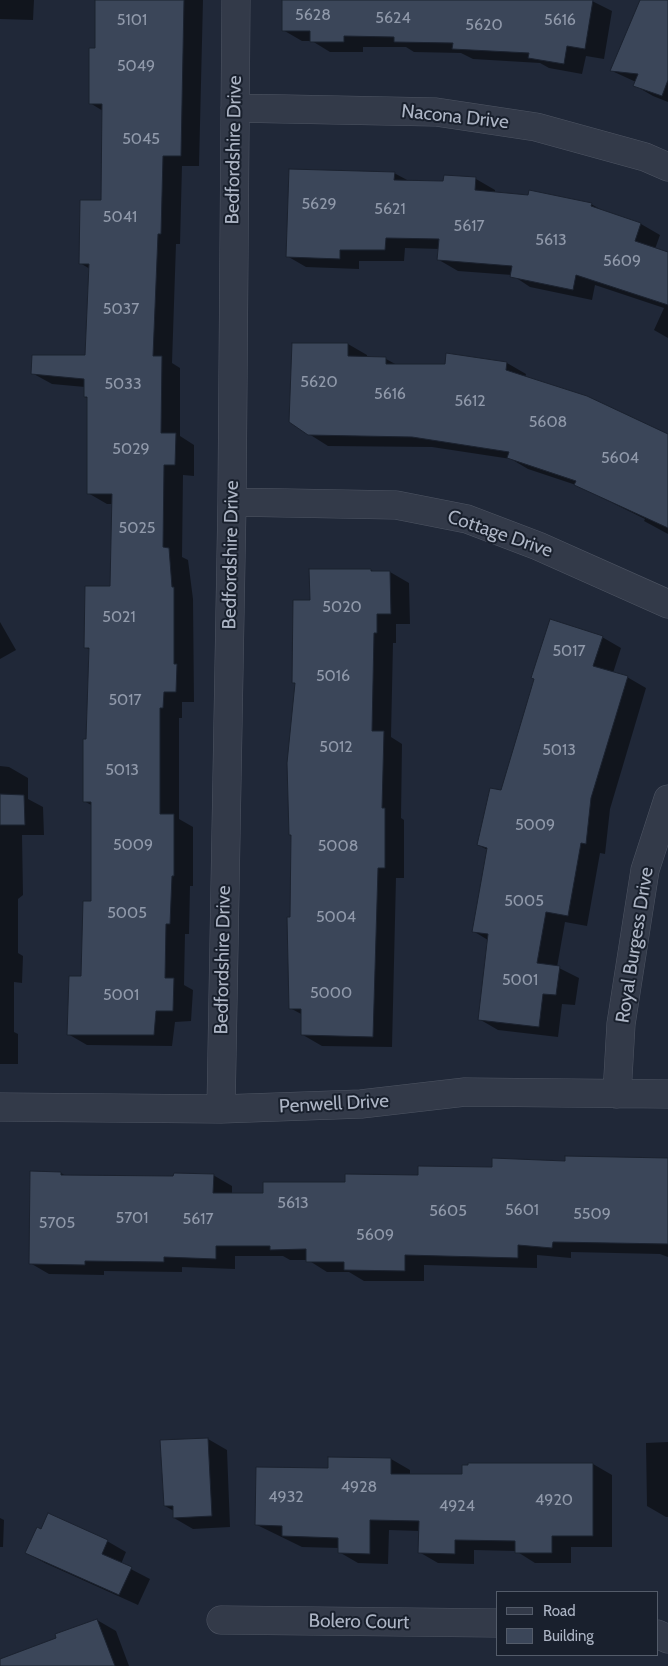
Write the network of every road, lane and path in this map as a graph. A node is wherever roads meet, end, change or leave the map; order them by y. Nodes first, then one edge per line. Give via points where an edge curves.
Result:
1 (236, 0) edge
2 (234, 108) junction
3 (668, 168) edge
4 (232, 502) junction
5 (668, 604) edge
6 (668, 799) edge
7 (617, 1094) junction
8 (668, 1094) edge
9 (0, 1107) edge
10 (220, 1109) junction
11 (221, 1620) dead end
12 (496, 1623) edge

1 - 2 street, Bedfordshire Drive
2 - 3 street, Nacona Drive via 436,112 536,127 645,157
2 - 4 street, Bedfordshire Drive
4 - 5 street, Cottage Drive via 396,504 467,519 538,546
4 - 10 street, Bedfordshire Drive
6 - 7 street, Royal Burgess Drive via 645,870 621,1024
7 - 8 street, Penwell Drive
7 - 10 street, Penwell Drive via 465,1092 361,1104
9 - 10 street, Penwell Drive
11 - 12 street, Bolero Court

